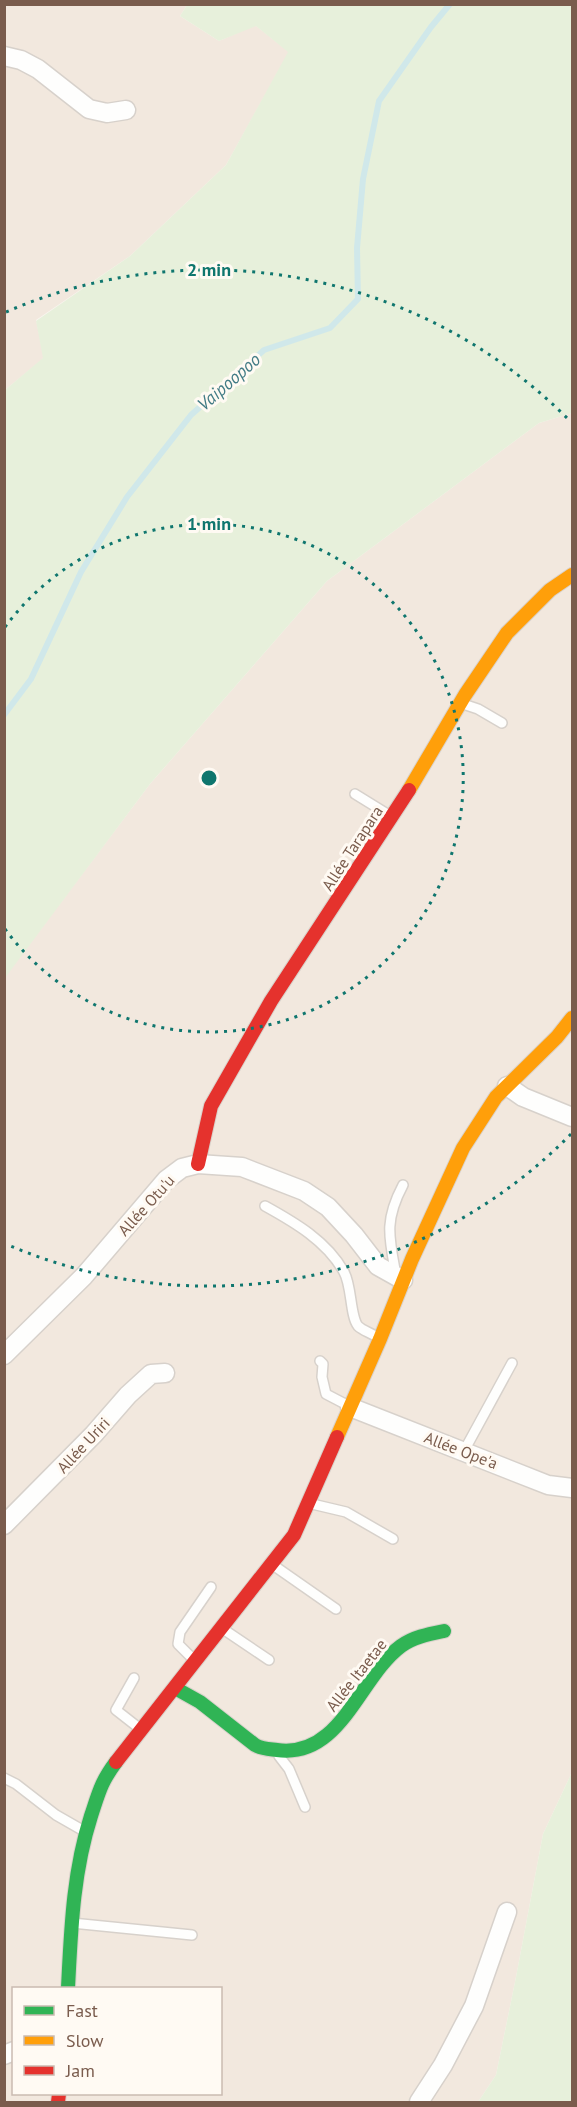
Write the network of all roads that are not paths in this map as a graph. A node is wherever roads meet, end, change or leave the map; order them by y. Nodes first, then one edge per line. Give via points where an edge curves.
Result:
1 (4, 56) edge
2 (126, 110) dead end
3 (573, 575) edge
4 (460, 703) junction
5 (502, 723) dead end
6 (355, 794) dead end
7 (392, 816) junction
8 (573, 1018) edge
9 (507, 1086) junction
10 (573, 1117) edge
11 (198, 1164) junction
12 (403, 1185) dead end
13 (265, 1206) dead end
14 (400, 1279) junction
15 (380, 1339) junction
16 (4, 1355) edge
17 (320, 1361) dead end
18 (512, 1363) dead end
19 (165, 1373) dead end
20 (350, 1407) junction
21 (464, 1451) junction
22 (573, 1488) edge
23 (308, 1503) junction
24 (4, 1525) edge
25 (393, 1539) dead end
26 (271, 1564) junction
27 (211, 1587) dead end
28 (336, 1609) dead end
29 (221, 1628) junction
30 (444, 1631) dead end
31 (269, 1660) dead end
32 (195, 1661) junction
33 (134, 1678) dead end
34 (175, 1688) junction
35 (142, 1731) junction
36 (275, 1751) junction
37 (4, 1778) edge
38 (304, 1807) dead end
39 (86, 1832) junction
40 (507, 1912) dead end
41 (71, 1923) junction
42 (192, 1935) dead end
43 (68, 1987) edge
44 (419, 2103) edge

1 - 2 street via 38,69 89,109 107,113
3 - 4 main road, Allée Tarapara via 550,590 507,633
4 - 5 lane
4 - 7 main road, Allée Tarapara
6 - 7 lane
7 - 11 main road, Allée Tarapara via 271,1000 211,1106
8 - 9 main road
9 - 10 street via 523,1097
9 - 14 main road via 496,1096 463,1148
11 - 14 street, Allée Otu'u via 242,1167 304,1191 328,1207 378,1266
11 - 16 street, Allée Otu'u via 182,1168 166,1180 84,1276
12 - 14 lane via 390,1217 390,1239
13 - 15 lane via 299,1226 329,1252 344,1272 356,1322
14 - 15 main road
15 - 20 main road
17 - 20 lane via 326,1394
18 - 21 lane
19 - 24 street, Allée Uriri via 151,1374 128,1395
20 - 21 street, Allée Ope'a
20 - 23 main road
21 - 22 street, Allée Ope'a via 548,1485
23 - 25 lane via 346,1512
23 - 26 main road via 294,1536
26 - 28 lane
26 - 29 main road
27 - 32 lane via 180,1632 178,1644
29 - 31 lane
29 - 32 main road
30 - 36 main road, Allée Itaetae via 422,1634 399,1646 329,1735 302,1749
32 - 34 main road
33 - 35 lane via 116,1710
34 - 35 main road
34 - 36 main road, Allée Itaetae via 247,1741
35 - 39 main road via 103,1779
36 - 38 lane via 289,1769
37 - 39 lane
39 - 41 main road
40 - 44 street via 474,2006
41 - 42 lane
41 - 43 main road

